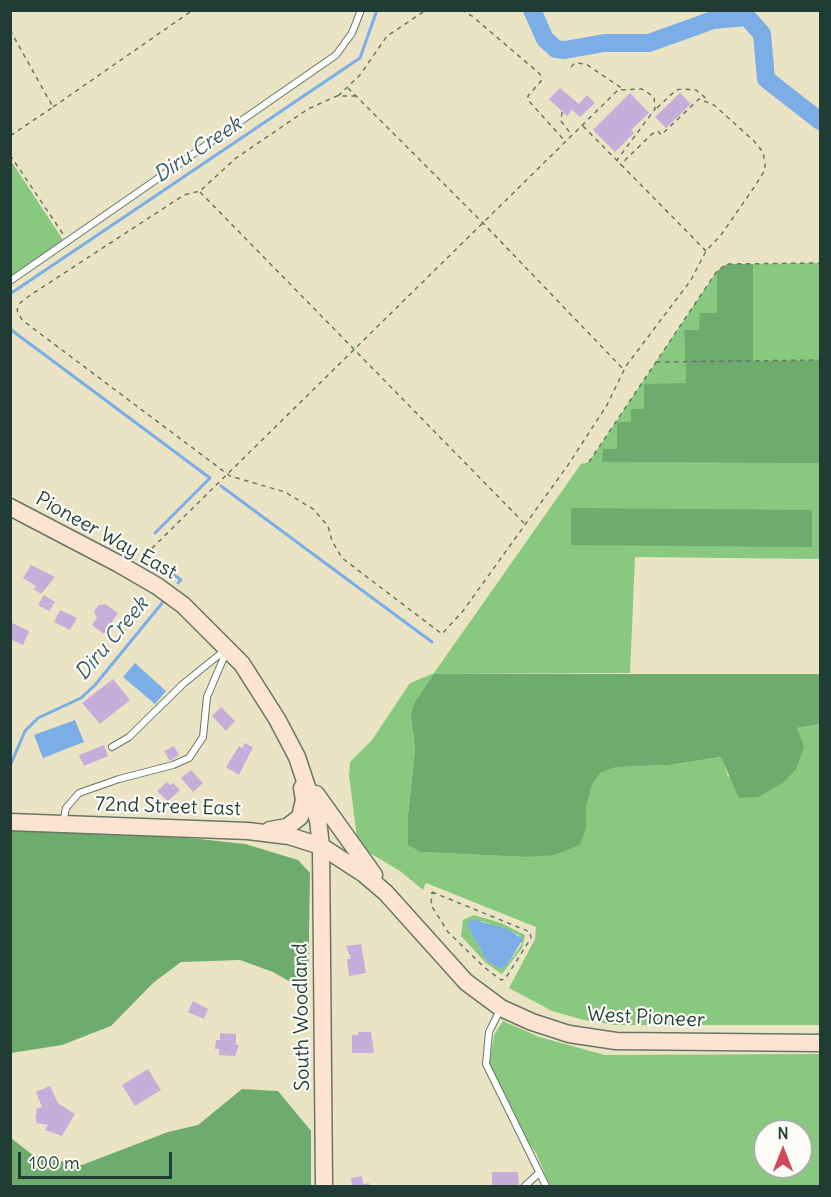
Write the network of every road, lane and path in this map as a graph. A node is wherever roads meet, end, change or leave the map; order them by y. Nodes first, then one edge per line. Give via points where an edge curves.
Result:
1 (193, 10) edge
2 (361, 10) edge
3 (426, 10) edge
4 (461, 10) edge
5 (10, 30) edge
6 (571, 67) dead end
7 (348, 88) junction
8 (623, 89) junction
9 (337, 96) junction
10 (356, 96) junction
11 (711, 102) junction
12 (53, 107) junction
13 (655, 110) junction
14 (562, 112) dead end
15 (582, 126) junction
16 (572, 135) junction
17 (10, 136) edge
18 (565, 141) junction
19 (10, 155) edge
20 (617, 160) junction
21 (620, 165) junction
22 (200, 191) junction
23 (482, 222) junction
24 (67, 241) junction
25 (706, 251) junction
26 (820, 263) edge
27 (10, 281) edge
28 (353, 348) junction
29 (820, 360) edge
30 (656, 362) junction
31 (625, 370) junction
32 (589, 462) dead end
33 (226, 473) junction
34 (10, 507) edge
35 (524, 524) junction
36 (130, 570) junction
37 (228, 648) junction
38 (112, 747) dead end
39 (297, 757) junction
40 (308, 782) junction
41 (10, 822) edge
42 (63, 824) junction
43 (248, 831) junction
44 (321, 846) junction
45 (386, 893) junction
46 (502, 980) joint
47 (501, 1008) junction
48 (820, 1042) edge
49 (539, 1173) junction
50 (324, 1186) edge
51 (525, 1186) edge
52 (546, 1186) edge

1 - 12 path
2 - 24 lane via 352,33 336,55
3 - 7 path via 387,36
4 - 18 path via 540,74 541,81 528,100
5 - 12 path
6 - 8 path via 586,64
7 - 9 path
7 - 10 path
8 - 13 path via 640,88 651,93
8 - 15 path
9 - 10 path
9 - 22 path via 299,115 236,158
10 - 23 path
11 - 13 path via 696,90 682,89
11 - 21 path via 696,101 661,135 658,131 652,134
11 - 25 path via 757,144 765,155 765,170
12 - 17 path
13 - 20 path
14 - 16 path via 561,121
15 - 16 path
15 - 20 path
16 - 18 path
18 - 23 path
19 - 24 path
20 - 21 path
21 - 25 path
22 - 28 path
22 - 33 path via 187,194 29,296 17,310 22,320
23 - 28 path
23 - 31 path
24 - 27 lane
25 - 31 path via 691,280
26 - 30 path via 727,264 717,271
28 - 33 path
28 - 35 path
29 - 30 path
30 - 32 path
31 - 35 path via 608,405
33 - 35 path via 236,480 290,494 313,509 328,526 342,558 442,633 463,611
33 - 36 path
34 - 36 main road, Pioneer Way East
36 - 37 main road, Pioneer Way East via 183,605
37 - 38 lane via 183,684 129,737
37 - 39 main road, Pioneer Way East via 256,685
37 - 42 lane via 207,697 204,736 189,758 79,793 66,808
39 - 40 main road, Pioneer Way East
39 - 43 main road via 304,800 300,817 287,827
40 - 44 main road, Pioneer Way East
40 - 45 main road
41 - 42 main road, 72nd Street East
42 - 43 main road, 72nd Street East
43 - 44 main road, 72nd Street East via 289,836
44 - 45 main road, West Pioneer
44 - 50 main road, South Woodland
45 - 47 main road, West Pioneer via 465,982
46 - 46 path via 531,938 530,933 432,892 431,905 448,932 467,953
47 - 48 main road, West Pioneer via 589,1039 646,1043
47 - 49 lane via 489,1032 486,1064
49 - 51 lane
49 - 52 lane

